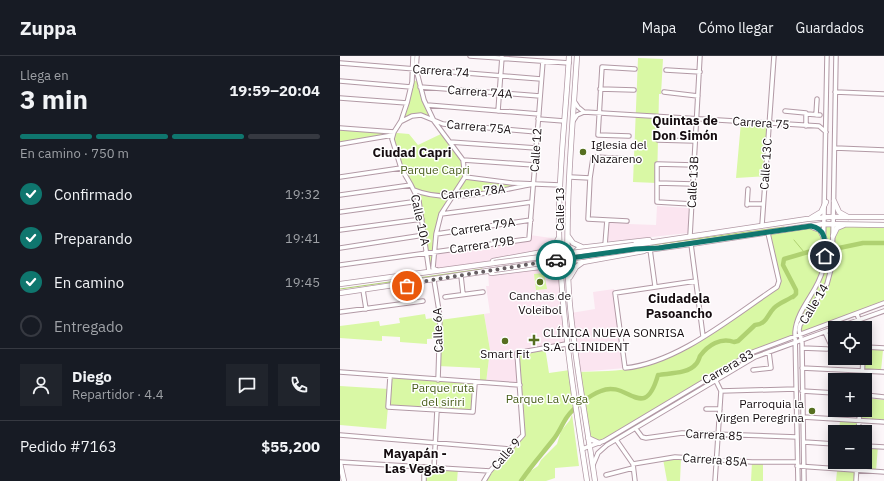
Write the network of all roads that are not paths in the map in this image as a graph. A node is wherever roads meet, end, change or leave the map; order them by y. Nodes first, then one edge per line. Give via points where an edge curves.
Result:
1 (413, 56) edge
2 (416, 56) edge
3 (470, 56) edge
4 (569, 56) edge
5 (577, 56) edge
6 (700, 56) edge
7 (774, 56) edge
8 (827, 56) edge
9 (836, 56) edge
10 (502, 57) edge
11 (543, 62) junction
12 (340, 63) edge
13 (569, 63) junction
14 (827, 65) junction
15 (836, 65) junction
16 (414, 69) junction
17 (635, 69) dead end
18 (666, 70) dead end
19 (700, 72) junction
20 (501, 76) junction
21 (541, 79) junction
22 (340, 82) edge
23 (412, 82) junction
24 (418, 82) junction
25 (411, 87) junction
26 (420, 87) junction
27 (600, 89) junction
28 (634, 90) dead end
29 (664, 92) dead end
30 (835, 92) junction
31 (500, 93) junction
32 (884, 94) edge
33 (540, 96) junction
34 (698, 96) junction
35 (340, 98) edge
36 (817, 99) dead end
37 (574, 100) junction
38 (407, 103) junction
39 (427, 105) junction
40 (498, 111) junction
41 (785, 111) dead end
42 (584, 112) junction
43 (599, 112) junction
44 (539, 114) junction
45 (807, 114) junction
46 (538, 119) junction
47 (697, 119) junction
48 (564, 120) junction
49 (826, 120) junction
50 (434, 121) junction
51 (401, 122) junction
52 (572, 122) junction
53 (770, 123) junction
54 (806, 126) junction
55 (819, 126) junction
56 (340, 128) edge
57 (381, 131) junction
58 (537, 132) junction
59 (826, 132) junction
60 (393, 134) junction
61 (628, 136) dead end
62 (382, 138) junction
63 (658, 140) dead end
64 (696, 141) junction
65 (450, 142) junction
66 (340, 144) edge
67 (536, 148) junction
68 (835, 148) junction
69 (884, 150) edge
70 (826, 157) junction
71 (834, 157) junction
72 (629, 159) dead end
73 (463, 160) junction
74 (535, 165) junction
75 (694, 165) junction
76 (401, 168) junction
77 (340, 177) edge
78 (465, 177) junction
79 (570, 177) junction
80 (590, 178) junction
81 (657, 183) junction
82 (533, 184) junction
83 (693, 184) junction
84 (411, 185) junction
85 (560, 185) junction
86 (414, 190) junction
87 (748, 190) dead end
88 (340, 195) edge
89 (451, 196) junction
90 (419, 201) junction
91 (834, 201) junction
92 (532, 202) junction
93 (826, 202) junction
94 (692, 204) junction
95 (763, 204) junction
96 (340, 212) edge
97 (441, 214) junction
98 (826, 217) junction
99 (833, 217) junction
100 (851, 218) junction
101 (884, 218) edge
102 (422, 219) junction
103 (807, 219) junction
104 (531, 220) junction
105 (607, 220) junction
106 (627, 221) dead end
107 (778, 222) junction
108 (826, 224) junction
109 (833, 224) junction
110 (847, 224) junction
111 (762, 225) junction
112 (884, 225) edge
113 (808, 227) junction
114 (340, 230) edge
115 (780, 231) junction
116 (559, 232) junction
117 (768, 233) junction
118 (436, 234) junction
119 (568, 234) junction
120 (424, 235) junction
121 (690, 236) junction
122 (833, 236) junction
123 (529, 239) joint
124 (671, 239) junction
125 (825, 240) junction
126 (691, 244) junction
127 (605, 245) junction
128 (582, 247) junction
129 (635, 247) junction
130 (340, 248) edge
131 (649, 249) junction
132 (546, 251) junction
133 (427, 252) junction
134 (433, 252) junction
135 (583, 262) junction
136 (478, 264) junction
137 (340, 265) edge
138 (548, 266) junction
139 (437, 270) junction
140 (429, 272) junction
141 (479, 274) junction
142 (461, 276) junction
143 (434, 280) junction
144 (562, 280) junction
145 (569, 281) junction
146 (696, 281) junction
147 (340, 284) edge
148 (407, 284) junction
149 (654, 286) junction
150 (363, 290) junction
151 (483, 292) dead end
152 (340, 293) edge
153 (463, 294) junction
154 (445, 297) dead end
155 (422, 301) dead end
156 (409, 303) junction
157 (884, 303) edge
158 (366, 309) junction
159 (340, 312) edge
160 (883, 313) edge
161 (857, 314) junction
162 (859, 320) junction
163 (856, 321) edge
164 (800, 325) junction
165 (828, 331) edge
166 (807, 332) junction
167 (825, 332) junction
168 (800, 335) junction
169 (704, 336) junction
170 (795, 337) junction
171 (828, 339) edge
172 (801, 341) junction
173 (795, 343) junction
174 (566, 344) junction
175 (872, 347) edge
176 (762, 348) junction
177 (802, 348) junction
178 (884, 348) edge
179 (827, 349) dead end
180 (753, 352) junction
181 (769, 352) junction
182 (764, 354) junction
183 (755, 357) junction
184 (862, 365) edge
185 (802, 368) junction
186 (753, 370) dead end
187 (862, 371) junction
188 (340, 372) edge
189 (884, 372) edge
190 (390, 377) junction
191 (438, 380) junction
192 (716, 381) junction
193 (475, 383) junction
194 (520, 386) junction
195 (796, 389) junction
196 (721, 391) junction
197 (802, 391) junction
198 (828, 393) edge
199 (872, 396) edge
200 (884, 397) edge
201 (658, 408) junction
202 (706, 409) dead end
203 (720, 409) junction
204 (437, 410) junction
205 (646, 415) junction
206 (657, 417) junction
207 (803, 417) junction
208 (859, 417) edge
209 (859, 421) junction
210 (884, 422) edge
211 (645, 423) junction
212 (859, 425) edge
213 (636, 429) junction
214 (340, 435) edge
215 (718, 436) junction
216 (588, 438) junction
217 (797, 438) junction
218 (617, 440) junction
219 (604, 441) junction
220 (804, 442) junction
221 (435, 443) junction
222 (599, 443) junction
223 (828, 444) edge
224 (607, 445) junction
225 (589, 446) junction
226 (872, 446) edge
227 (884, 447) edge
228 (582, 448) junction
229 (510, 450) junction
230 (717, 460) junction
231 (340, 462) edge
232 (797, 462) junction
233 (633, 466) junction
234 (798, 466) junction
235 (424, 467) junction
236 (804, 467) junction
237 (434, 468) junction
238 (593, 468) junction
239 (857, 470) junction
240 (490, 471) junction
241 (884, 472) edge
242 (606, 475) dead end
243 (344, 481) edge
244 (424, 481) edge
245 (484, 481) edge
246 (587, 481) edge
247 (595, 481) edge
248 (635, 481) edge
249 (715, 481) edge
250 (798, 481) edge
251 (804, 481) edge
252 (856, 481) edge

1 - 16 street
2 - 16 street
3 - 10 street
4 - 13 main road, Calle 13
5 - 37 main road, Calle 13
6 - 19 street, Calle 13B
7 - 53 street, Calle 13C
8 - 14 street, Calle 14
9 - 15 street, Calle 14
10 - 11 street
10 - 20 street
11 - 13 street
11 - 21 street, Calle 12
12 - 16 street, Carrera 74
13 - 48 main road, Calle 13
14 - 15 street via 832,61
14 - 49 street, Calle 14
15 - 30 street, Calle 14
16 - 20 street, Carrera 74
16 - 23 street
16 - 24 street
17 - 27 street via 602,67
18 - 19 street
19 - 34 street, Calle 13B
20 - 21 street, Carrera 74
20 - 31 street
21 - 33 street, Calle 12
22 - 25 street
23 - 24 street
23 - 25 street
24 - 26 street
25 - 38 street
26 - 31 street, Carrera 74A
26 - 39 street
27 - 28 street
27 - 43 street
29 - 34 street
30 - 32 street
30 - 68 street, Calle 14
31 - 33 street, Carrera 74A
31 - 40 street
33 - 44 street, Calle 12
34 - 47 street, Calle 13B
35 - 38 street
36 - 45 street via 818,115
37 - 42 street
37 - 52 main road, Calle 13
38 - 51 street
39 - 40 street
39 - 50 street
40 - 44 street
41 - 45 street
42 - 43 street, Carrera 75
42 - 52 street via 577,115
43 - 47 street, Carrera 75
43 - 61 street via 598,135
44 - 46 street, Calle 12
45 - 54 street
46 - 48 street
46 - 58 street, Calle 12
47 - 53 street, Carrera 75
47 - 64 street, Calle 13B
48 - 85 main road, Calle 13
49 - 55 street
49 - 59 street, Calle 14
50 - 51 street, Carrera 75A via 417,115
50 - 58 street, Carrera 75A via 443,124
50 - 65 street
51 - 60 street
52 - 79 main road, Calle 13
53 - 54 street, Carrera 75
53 - 95 street, Calle 13C
54 - 55 street, Carrera 75
55 - 59 street
56 - 57 street
57 - 60 street
57 - 62 street via 384,134
58 - 67 street, Calle 12
59 - 70 street, Calle 14
60 - 62 street
60 - 76 street, Calle 10A via 393,145
62 - 66 street
63 - 64 street
64 - 75 street, Calle 13B
65 - 67 street
65 - 73 street
67 - 74 street, Calle 12
68 - 69 street
68 - 71 street, Calle 14
70 - 71 street via 830,161
70 - 93 street, Calle 14
71 - 91 street, Calle 14
72 - 80 street via 596,157 593,160
73 - 74 street
73 - 78 street
74 - 82 street, Calle 12
75 - 81 street via 657,164
75 - 83 street, Calle 13B
76 - 77 street
76 - 84 street, Calle 10A
78 - 82 street
78 - 89 street, Calle 10A
79 - 80 street
79 - 119 main road, Calle 13
80 - 105 street via 588,219
81 - 83 street
81 - 94 street via 657,202
82 - 85 street
82 - 89 street, Carrera 78A
82 - 92 street, Calle 12
83 - 94 street, Calle 13B
84 - 86 street, Calle 10A
84 - 88 street
85 - 116 main road, Calle 13
86 - 89 street, Carrera 78A via 426,194
86 - 90 street, Calle 10A
87 - 95 street via 747,204
89 - 97 street, Calle 10A
90 - 96 street
90 - 102 street, Calle 10A
91 - 99 street, Calle 14
91 - 100 main road via 839,212
92 - 97 street
92 - 104 street, Calle 12
93 - 98 street, Calle 14
93 - 103 main road via 821,212
94 - 121 street, Calle 13B
95 - 111 street, Calle 13C
97 - 118 street, Calle 10A
98 - 99 main road
98 - 103 main road
98 - 108 street, Calle 14
99 - 100 main road
99 - 109 street, Calle 14
100 - 101 main road
102 - 114 street
102 - 120 street, Calle 10A
103 - 107 main road
104 - 118 street, Carrera 79A
104 - 123 street, Calle 12
105 - 106 street
105 - 127 street
107 - 111 main road
107 - 115 main road via 784,226
108 - 109 main road
108 - 113 main road
108 - 125 street, Calle 14
109 - 110 main road
109 - 122 street, Calle 14
110 - 112 main road
110 - 122 main road via 837,228
111 - 121 main road
113 - 115 main road
113 - 125 main road via 820,230
115 - 117 main road
116 - 132 main road via 557,244 552,250
116 - 144 main road, Calle 13
117 - 126 main road
117 - 169 street via 779,284
118 - 134 street, Calle 10A
119 - 128 main road via 572,243
119 - 145 main road, Calle 13
120 - 130 street
120 - 133 street, Calle 10A
121 - 124 main road
122 - 164 street, Calle 14 via 827,284
123 - 134 street, Carrera 79B
124 - 127 main road
124 - 129 main road
125 - 170 street, Calle 14 via 821,279 800,314 795,326
126 - 131 main road
126 - 146 street
127 - 128 main road
128 - 135 main road via 575,255 577,260
129 - 131 main road
129 - 136 main road, bridge
129 - 141 main road, bridge
131 - 135 main road via 636,254
131 - 149 street
132 - 136 main road
132 - 138 main road via 552,254 554,259
133 - 134 street, Carrera 79B
133 - 137 street, Carrera 79B
133 - 140 street, Calle 10A
134 - 139 street, Calle 10A via 433,268
135 - 145 main road via 574,270
136 - 139 main road
138 - 141 main road
138 - 144 main road via 558,272
139 - 140 main road
140 - 147 main road
141 - 142 main road
142 - 143 main road
142 - 153 street
143 - 148 main road
143 - 191 street, Calle 6A via 440,318
144 - 174 main road, Calle 13
145 - 216 main road, Calle 13 via 574,343
146 - 149 street
146 - 169 street
148 - 150 main road
148 - 156 street
149 - 169 street via 615,292 625,368 640,366 677,352
150 - 152 main road
150 - 158 street
151 - 153 street
153 - 154 street
155 - 156 street
156 - 158 street
157 - 161 street, Carrera 83
158 - 159 street
160 - 162 street, Carrera 83
161 - 162 street
161 - 166 street, Carrera 83
162 - 163 street, Carrera 83
164 - 166 street via 802,330
164 - 168 street, Calle 14
165 - 167 street, Carrera 83
166 - 168 street, Carrera 83
167 - 171 street
167 - 172 street, Carrera 83
168 - 170 street, Carrera 83
168 - 172 street, Calle 14
170 - 173 street, Calle 14
170 - 176 street, Carrera 83
172 - 173 street, Carrera 83
172 - 177 street, Calle 14
173 - 181 street, Carrera 83
173 - 195 street, Calle 14
174 - 194 street, Calle 9 via 517,353
174 - 228 main road, Calle 13
175 - 178 street
176 - 180 street, Carrera 83
176 - 182 street via 760,352
177 - 179 street
177 - 185 street, Calle 14
180 - 183 street via 756,353
180 - 201 street, Carrera 83
181 - 182 street, Carrera 83
181 - 186 street via 771,368
182 - 183 street, Carrera 83
183 - 192 street, Carrera 83
184 - 187 street
185 - 187 street
185 - 197 street, Calle 14
187 - 189 street
188 - 190 street
190 - 191 street
190 - 204 street via 388,407
191 - 193 street
192 - 196 street
192 - 206 street, Carrera 83
193 - 194 street
193 - 204 street via 473,412
194 - 229 street, Calle 9 via 522,435
195 - 196 street
195 - 217 street, Calle 14
196 - 203 street
197 - 198 street
197 - 207 street, Calle 14
199 - 200 street
201 - 205 street, Carrera 83
201 - 206 street via 653,413
202 - 203 street
203 - 215 street
204 - 221 street
205 - 211 street via 650,418
205 - 219 street, Carrera 83
206 - 211 street, Carrera 83
207 - 209 street
207 - 220 street, Calle 14
208 - 209 street
209 - 210 street
209 - 212 street
211 - 213 street, Carrera 83
213 - 215 street, Carrera 85 via 646,438 676,433
213 - 218 street, Carrera 83
214 - 221 street
215 - 217 street, Carrera 85
215 - 230 street
216 - 222 main road
216 - 225 main road, Calle 13
217 - 232 street, Calle 14
218 - 224 street, Carrera 83
218 - 233 street
219 - 222 street, Carrera 83
219 - 224 street
220 - 223 street
220 - 236 street, Calle 14
221 - 229 street
221 - 237 street
222 - 225 street, Carrera 83
224 - 238 street, Carrera 83 via 597,455
225 - 228 street, Carrera 83
225 - 238 main road, Calle 13
226 - 227 street
228 - 246 main road, Calle 13
229 - 240 street, Calle 9
230 - 232 street, Carrera 85A
230 - 233 street, Carrera 85A via 675,457
230 - 249 street
231 - 235 street
231 - 243 main road
232 - 234 street, Calle 14
233 - 242 street, Carrera 85A
233 - 248 street
234 - 236 street
234 - 250 street, Calle 14
235 - 237 street
235 - 244 street
236 - 239 street
236 - 251 street, Calle 14
237 - 240 street
238 - 247 main road, Calle 13
239 - 241 street
239 - 252 street
240 - 245 street, Calle 9

